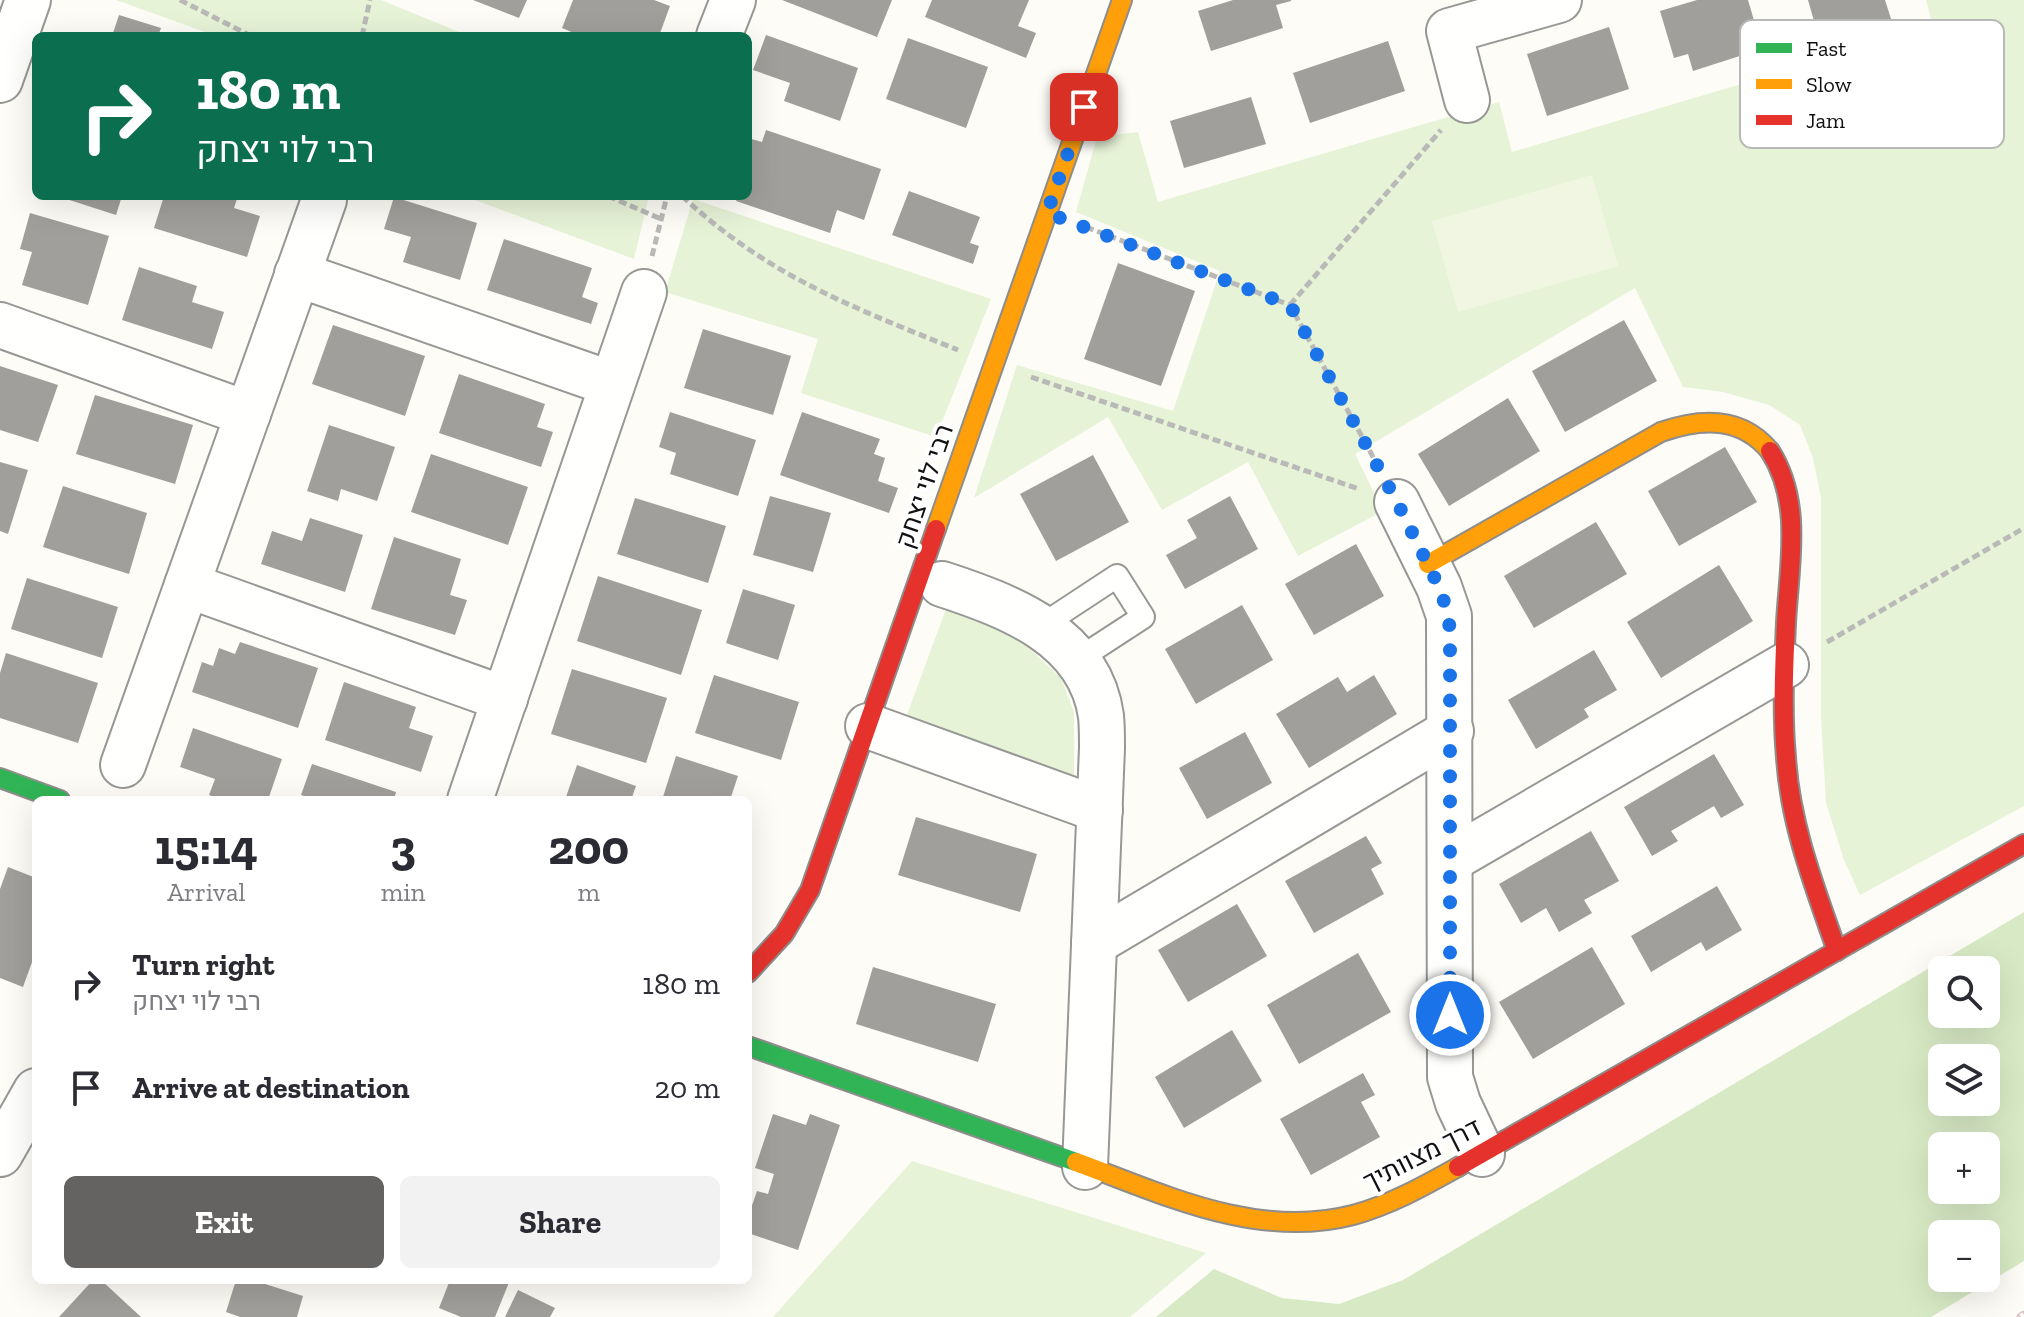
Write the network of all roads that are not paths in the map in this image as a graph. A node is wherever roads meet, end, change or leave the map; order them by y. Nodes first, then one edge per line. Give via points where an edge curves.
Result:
1 (28, 0) edge
2 (733, 0) edge
3 (1122, 0) edge
4 (1559, 0) edge
5 (721, 32) edge
6 (0, 80) edge
7 (1467, 100) road end
8 (324, 200) dead end
9 (297, 274) junction
10 (644, 292) road end
11 (0, 325) edge
12 (612, 384) junction
13 (248, 414) junction
14 (1397, 502) road end
15 (1428, 564) junction
16 (942, 584) dead end
17 (187, 585) junction
18 (1041, 626) junction
19 (1077, 660) junction
20 (1786, 665) junction
21 (505, 699) junction
22 (868, 726) junction
23 (1451, 731) junction
24 (123, 765) dead end
25 (0, 778) edge
26 (49, 796) edge
27 (471, 796) edge
28 (1100, 810) junction
29 (2024, 844) edge
30 (1450, 860) junction
31 (1094, 943) junction
32 (1837, 951) junction
33 (752, 969) edge
34 (752, 1047) edge
35 (32, 1098) edge
36 (0, 1154) edge
37 (1482, 1154) junction
38 (1085, 1167) junction

1 - 6 street
2 - 5 street
3 - 22 street, רבי לוי יצחק
4 - 7 street via 1449,31
8 - 9 street
9 - 12 street
9 - 13 street
10 - 12 street
11 - 13 street
12 - 21 street
13 - 17 street
14 - 15 street
15 - 20 street via 1661,432 1683,422 1728,422 1765,445 1788,489 1792,520
15 - 23 street via 1449,616
16 - 18 street
17 - 21 street
17 - 24 street
18 - 19 street
18 - 19 lane via 1117,576 1143,617
19 - 28 street via 1101,715
20 - 30 street
20 - 32 street via 1790,794
21 - 27 street
22 - 28 street
22 - 33 street, רבי לוי יצחק via 810,890 784,934
23 - 30 street
23 - 31 street
25 - 26 street
28 - 31 street
29 - 32 street, דרך מצוותיך
30 - 37 street via 1450,1077
31 - 38 street
32 - 37 street, דרך מצוותיך
34 - 38 street, דרך מצוותיך
35 - 36 street
37 - 38 street, דרך מצוותיך via 1370,1212 1307,1223 1212,1211

